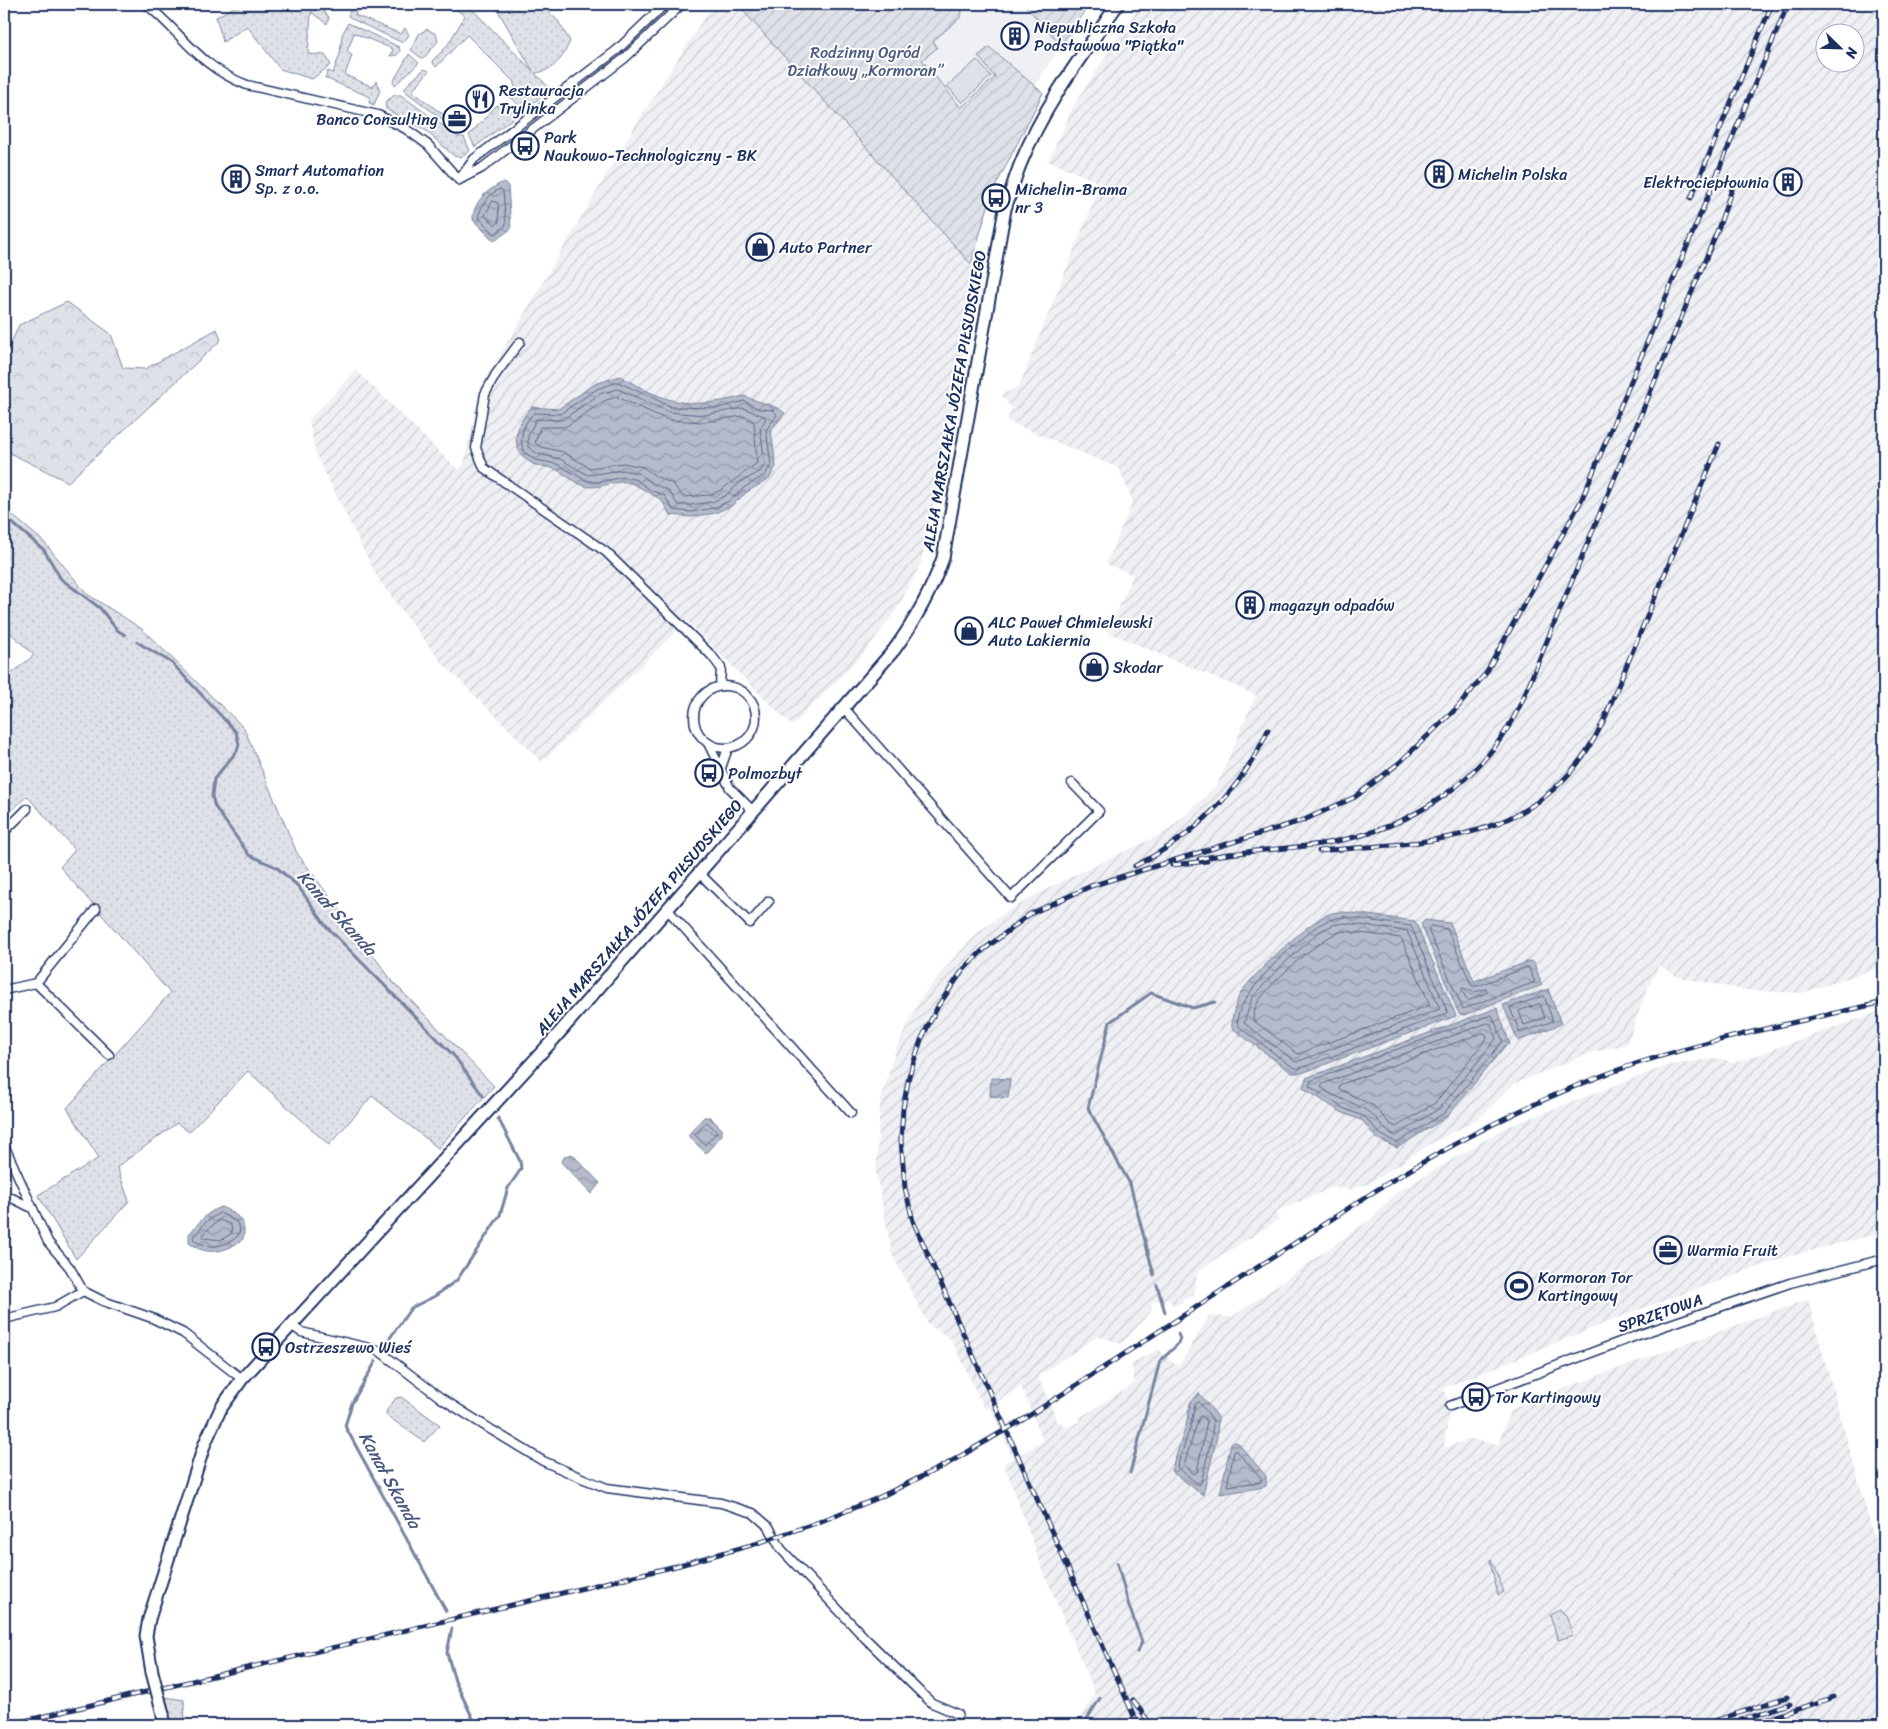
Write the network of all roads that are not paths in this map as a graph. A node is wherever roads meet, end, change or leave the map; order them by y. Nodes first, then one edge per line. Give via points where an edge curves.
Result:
1 (146, 4) edge
2 (665, 4) edge
3 (682, 4) edge
4 (1113, 5) edge
5 (459, 180) junction
6 (520, 342) dead end
7 (720, 686) junction
8 (844, 708) junction
9 (708, 743) junction
10 (728, 748) junction
11 (721, 768) junction
12 (1072, 782) dead end
13 (27, 809) dead end
14 (753, 811) junction
15 (4, 832) edge
16 (699, 873) junction
17 (769, 900) dead end
18 (96, 909) dead end
19 (667, 909) junction
20 (36, 983) junction
21 (4, 990) edge
22 (109, 1055) dead end
23 (851, 1113) dead end
24 (4, 1145) edge
25 (4, 1199) edge
26 (30, 1206) junction
27 (1884, 1259) edge
28 (83, 1291) junction
29 (4, 1319) edge
30 (290, 1325) junction
31 (242, 1379) junction
32 (1450, 1406) dead end
33 (958, 1714) dead end
34 (163, 1720) edge

1 - 5 street via 204,61 230,78 247,85 378,115 428,145
2 - 5 street via 610,56 474,159
3 - 5 street via 625,58 482,168
4 - 8 street, ALEJA MARSZAŁKA JÓZEFA PIŁSUDSKIEGO via 1032,139 1005,209 950,528 936,580 915,620 894,650
6 - 7 street via 485,394 476,448 484,468 606,552 712,656 721,668
7 - 9 street via 708,691 695,708 695,725
7 - 10 street via 729,686 746,694 755,711 753,730 746,739
8 - 12 street via 1012,898 1099,811
8 - 14 street, ALEJA MARSZAŁKA JÓZEFA PIŁSUDSKIEGO
9 - 10 street
9 - 11 street
10 - 11 street
11 - 14 street via 730,788
13 - 15 street
14 - 16 street, ALEJA MARSZAŁKA JÓZEFA PIŁSUDSKIEGO
16 - 17 street via 750,923
16 - 19 street, ALEJA MARSZAŁKA JÓZEFA PIŁSUDSKIEGO
18 - 20 street
19 - 23 street
19 - 30 street, ALEJA MARSZAŁKA JÓZEFA PIŁSUDSKIEGO via 484,1117
20 - 21 street
20 - 22 street
24 - 26 street
25 - 26 street via 12,1198
26 - 28 street via 48,1242 70,1268
27 - 32 street, SPRZĘTOWA via 1790,1283 1650,1330
28 - 29 street via 55,1307
28 - 31 street via 183,1333
30 - 31 street, ALEJA MARSZAŁKA JÓZEFA PIŁSUDSKIEGO
30 - 33 street via 301,1332 378,1350 490,1429 543,1461 584,1479 607,1488 721,1503 753,1513 769,1527 786,1554 922,1694 932,1703
31 - 34 street, ALEJA MARSZAŁKA JÓZEFA PIŁSUDSKIEGO, bridge via 221,1408 205,1443 149,1619 146,1636

